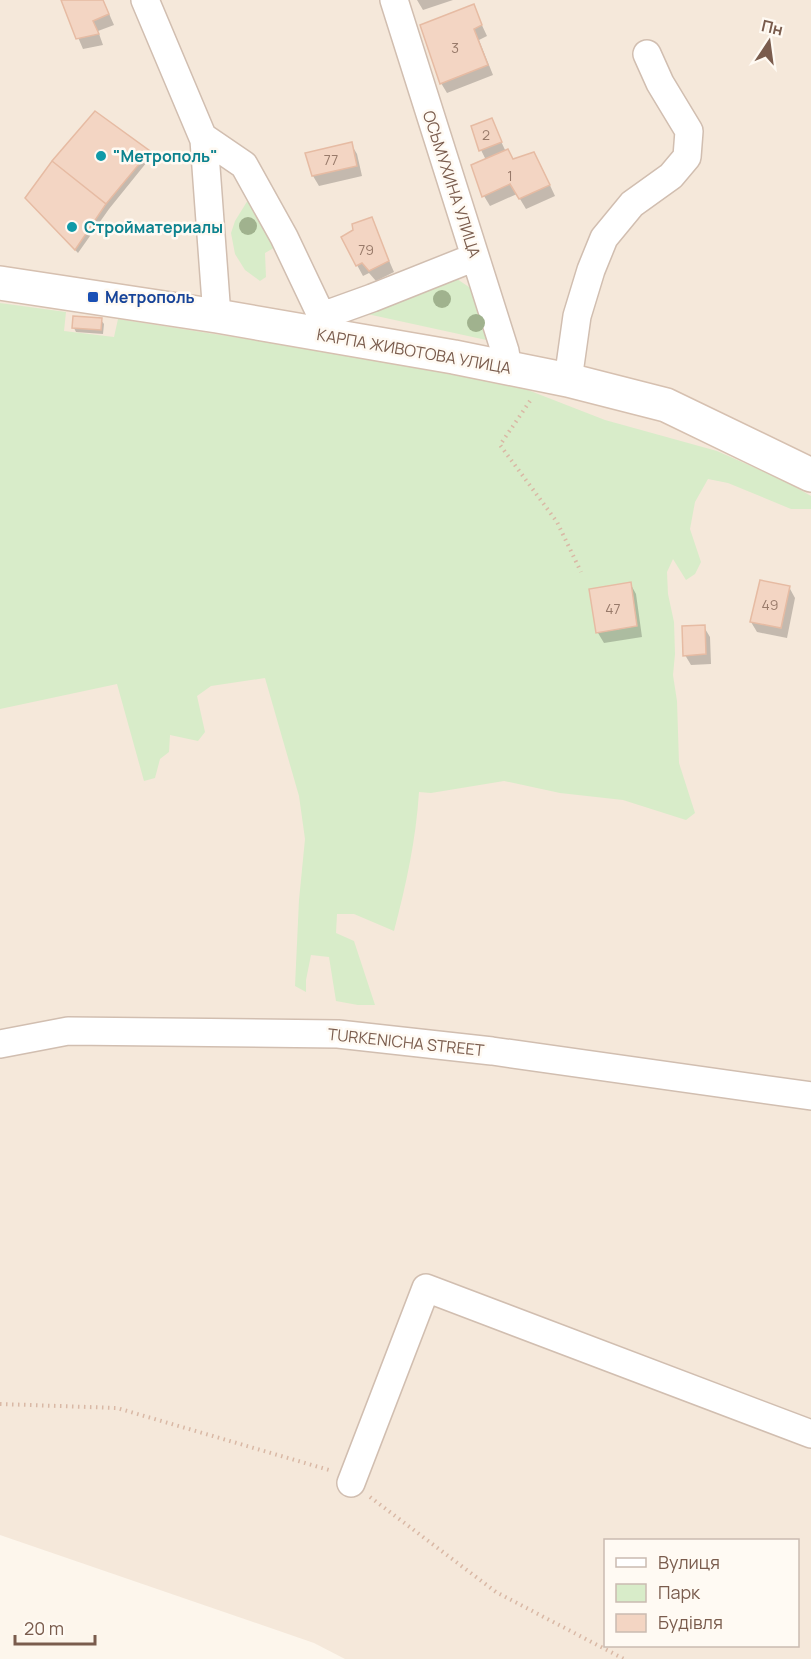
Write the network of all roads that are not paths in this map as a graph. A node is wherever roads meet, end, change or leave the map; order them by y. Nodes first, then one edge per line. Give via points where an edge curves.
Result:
1 (145, 0) edge
2 (394, 0) edge
3 (647, 54) dead end
4 (203, 137) junction
5 (475, 257) junction
6 (0, 283) edge
7 (216, 316) junction
8 (326, 326) junction
9 (508, 368) junction
10 (557, 378) junction
11 (811, 475) edge
12 (0, 1044) edge
13 (811, 1096) edge
14 (811, 1434) edge
15 (351, 1483) road end

1 - 4 street
2 - 5 street, ОСЬМУХИНА УЛИЦА
3 - 10 street via 688,131 687,157 671,176 632,204 604,238
4 - 7 street
4 - 8 street via 244,165
5 - 8 street via 372,298
5 - 9 street, ОСЬМУХИНА УЛИЦА
6 - 7 main road, КАРПА ЖИВОТОВА УЛИЦА
7 - 8 main road, КАРПА ЖИВОТОВА УЛИЦА
8 - 9 main road, КАРПА ЖИВОТОВА УЛИЦА
9 - 10 main road, КАРПА ЖИВОТОВА УЛИЦА
10 - 11 main road, КАРПА ЖИВОТОВА УЛИЦА via 666,405
12 - 13 street, TURKENICHA STREET via 68,1031 338,1034 492,1051
14 - 15 street via 426,1288

